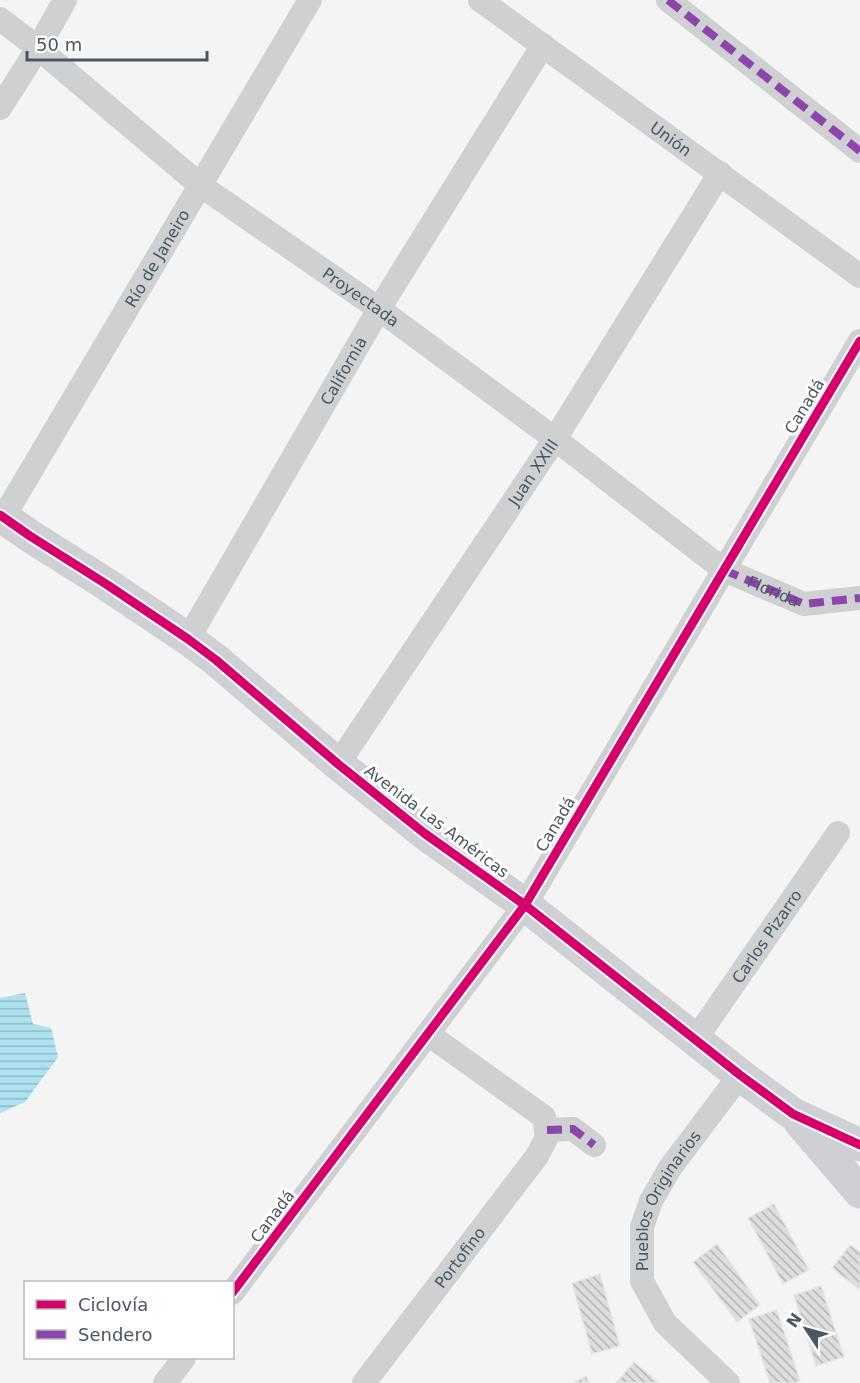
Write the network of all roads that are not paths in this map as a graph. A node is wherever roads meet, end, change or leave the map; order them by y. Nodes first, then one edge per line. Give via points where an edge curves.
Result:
1 (65, 0) edge
2 (310, 0) edge
3 (480, 0) edge
4 (668, 0) edge
5 (0, 19) edge
6 (543, 45) junction
7 (38, 48) junction
8 (0, 108) edge
9 (860, 151) edge
10 (720, 173) junction
11 (200, 185) junction
12 (860, 276) edge
13 (380, 309) junction
14 (860, 341) edge
15 (555, 439) junction
16 (2, 516) edge
17 (724, 570) junction
18 (860, 597) edge
19 (188, 639) junction
20 (338, 764) junction
21 (838, 833) dead end
22 (525, 905) junction
23 (428, 1034) junction
24 (695, 1040) junction
25 (740, 1075) junction
26 (794, 1114) junction
27 (547, 1130) junction
28 (594, 1145) dead end
29 (860, 1145) edge
30 (860, 1192) edge
31 (234, 1290) edge
32 (183, 1359) edge
33 (165, 1383) edge
34 (364, 1383) edge
35 (728, 1383) edge

1 - 7 street
2 - 11 street, Río de Janeiro
3 - 6 street, Unión
4 - 9 street
5 - 7 street, Proyectada
6 - 10 street, Unión
6 - 13 street, California
7 - 8 street
7 - 11 street, Proyectada
10 - 12 street, Unión
10 - 15 street, Juan XXIII
11 - 13 street, Proyectada
11 - 16 street, Río de Janeiro
13 - 15 street, Proyectada
13 - 19 street, California
14 - 17 street, Canadá
15 - 17 street, Proyectada
15 - 20 street, Juan XXIII
16 - 19 street, Avenida Las Américas
17 - 18 street, Florida via 804,604
17 - 22 street, Canadá
19 - 20 street, Avenida Las Américas
20 - 22 street, Avenida Las Américas via 424,833
21 - 24 street, Carlos Pizarro
22 - 23 street, Canadá
22 - 24 street, Avenida Las Américas
23 - 27 street via 544,1117
23 - 31 street, Canadá
24 - 25 street, Avenida Las Américas
25 - 26 street, Avenida Las Américas
25 - 35 street, Pueblos Originarios via 670,1168 651,1201 642,1227 642,1281 665,1323
26 - 29 street, Avenida Las Américas
26 - 30 street, Avenida Las Américas
27 - 28 street via 573,1129
27 - 34 street, Portofino via 545,1145
32 - 33 street

